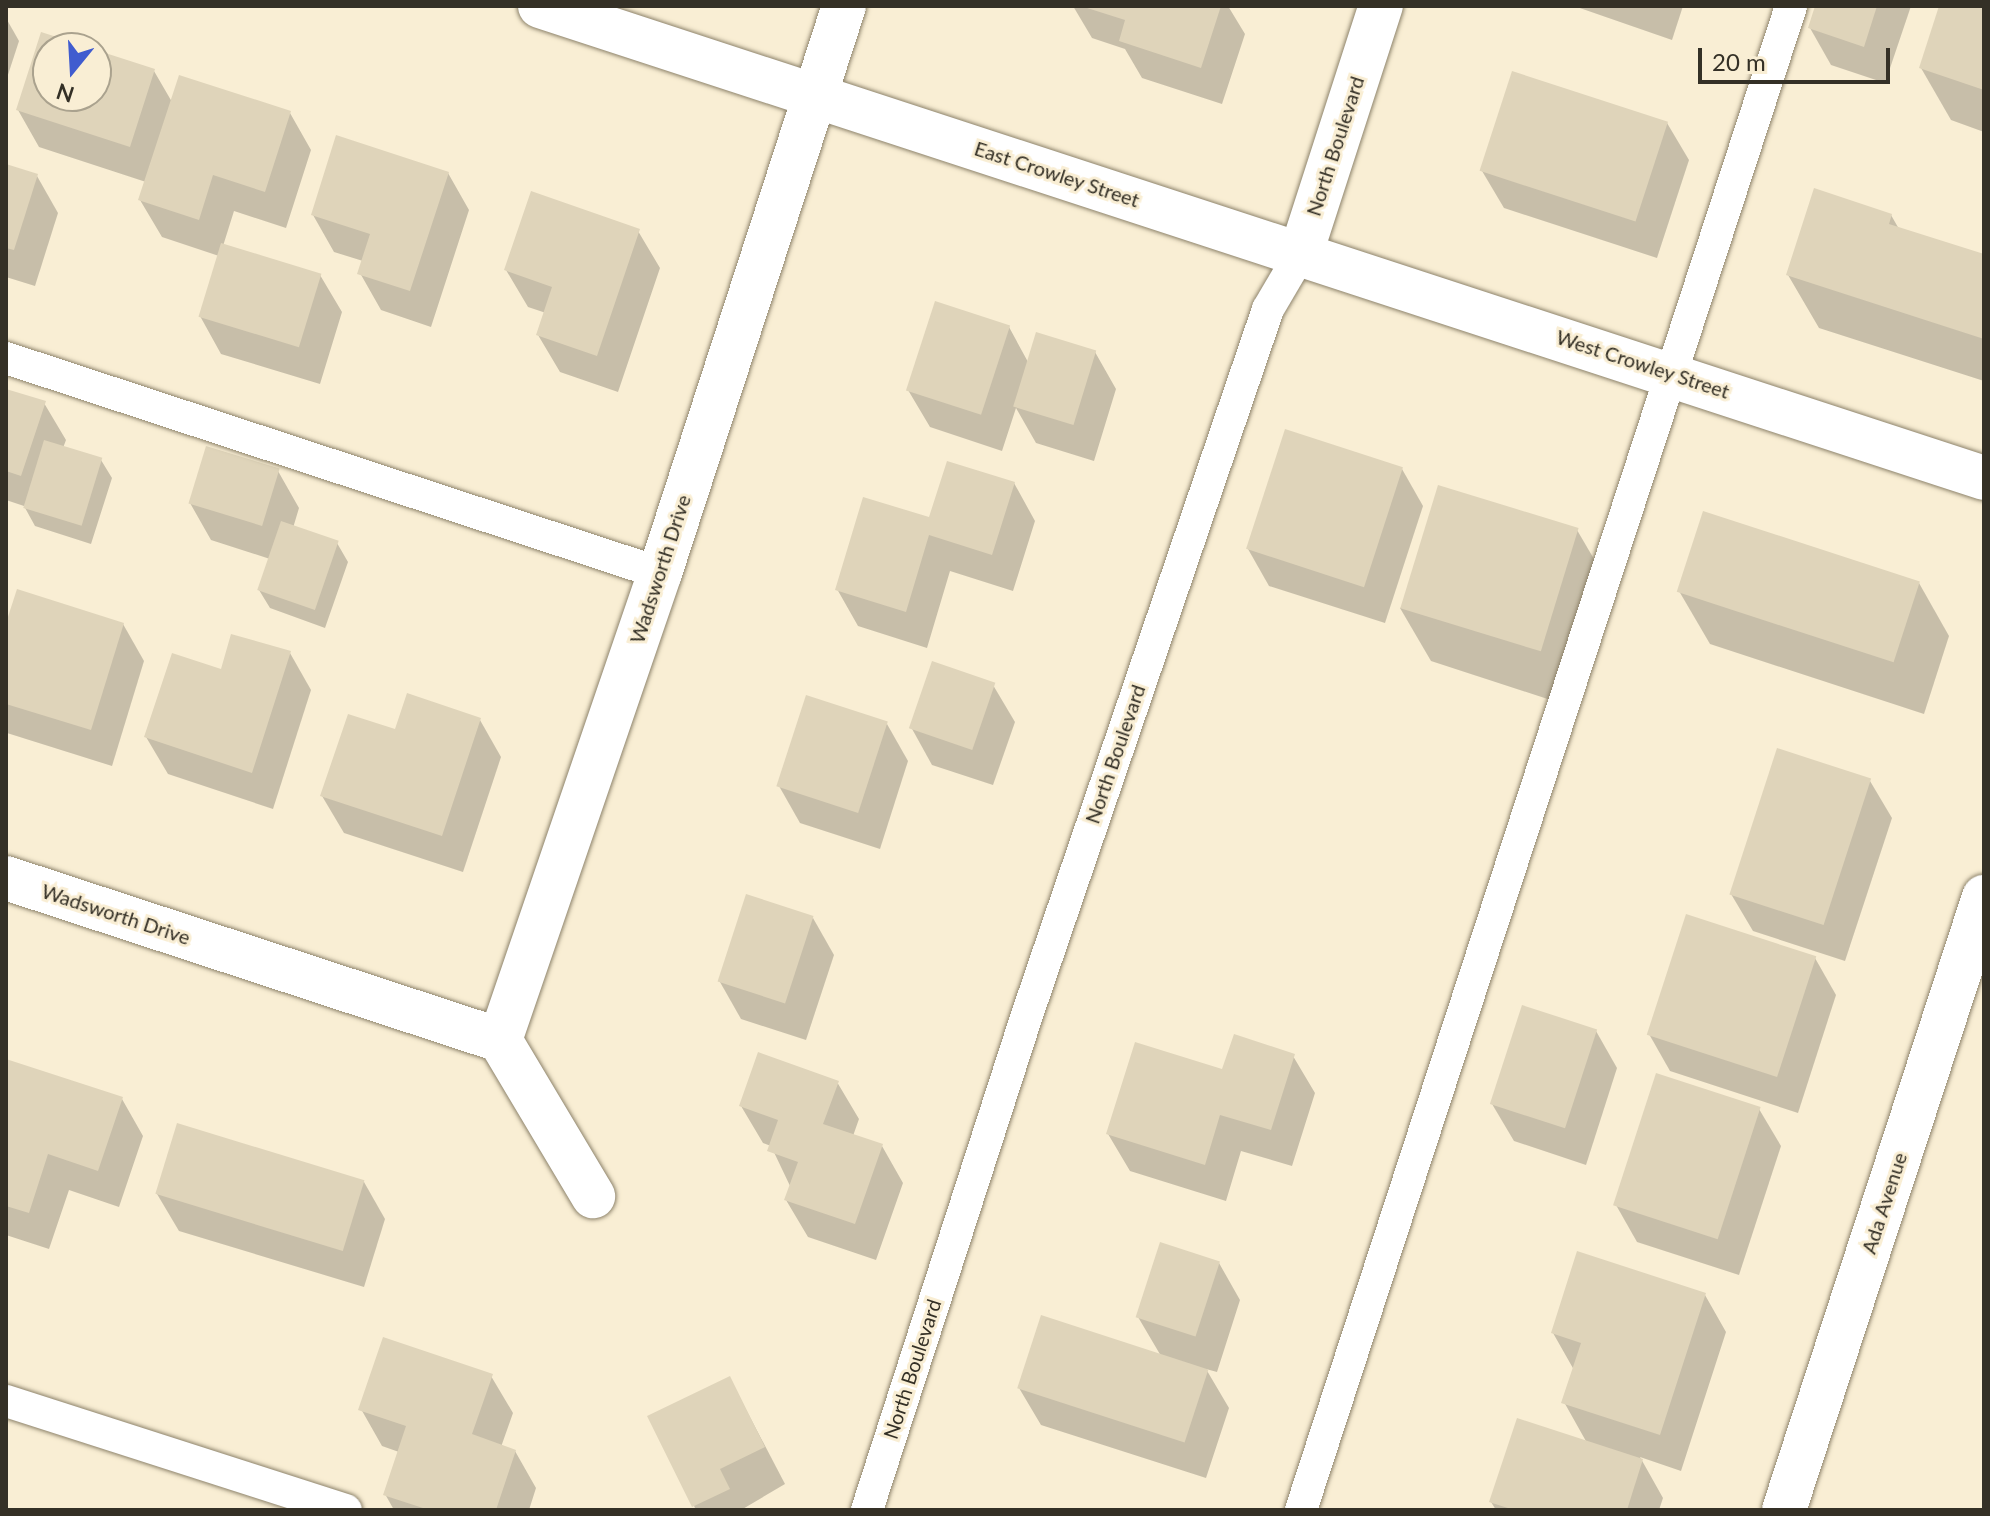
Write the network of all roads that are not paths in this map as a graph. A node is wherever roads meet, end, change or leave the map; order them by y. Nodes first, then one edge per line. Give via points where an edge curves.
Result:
1 (540, 6) edge
2 (844, 6) edge
3 (1381, 6) edge
4 (1791, 6) edge
5 (813, 97) junction
6 (1301, 253) junction
7 (6, 358) edge
8 (1671, 373) junction
9 (1984, 478) edge
10 (660, 573) junction
11 (6, 878) edge
12 (1984, 897) edge
13 (500, 1040) junction
14 (593, 1196) dead end
15 (6, 1401) edge
16 (346, 1510) edge
17 (867, 1510) edge
18 (1301, 1510) edge
19 (1784, 1510) edge

1 - 5 street, East Crowley Street
2 - 5 street
3 - 6 street, North Boulevard
4 - 8 lane
5 - 6 street, East Crowley Street
5 - 10 street, Wadsworth Drive
6 - 8 street, West Crowley Street
6 - 17 lane, North Boulevard via 1268,309 1026,1018
7 - 10 lane
8 - 9 street, West Crowley Street
8 - 18 lane
10 - 13 street, Wadsworth Drive
11 - 13 street, Wadsworth Drive
12 - 19 street, Ada Avenue
13 - 14 street
15 - 16 lane

